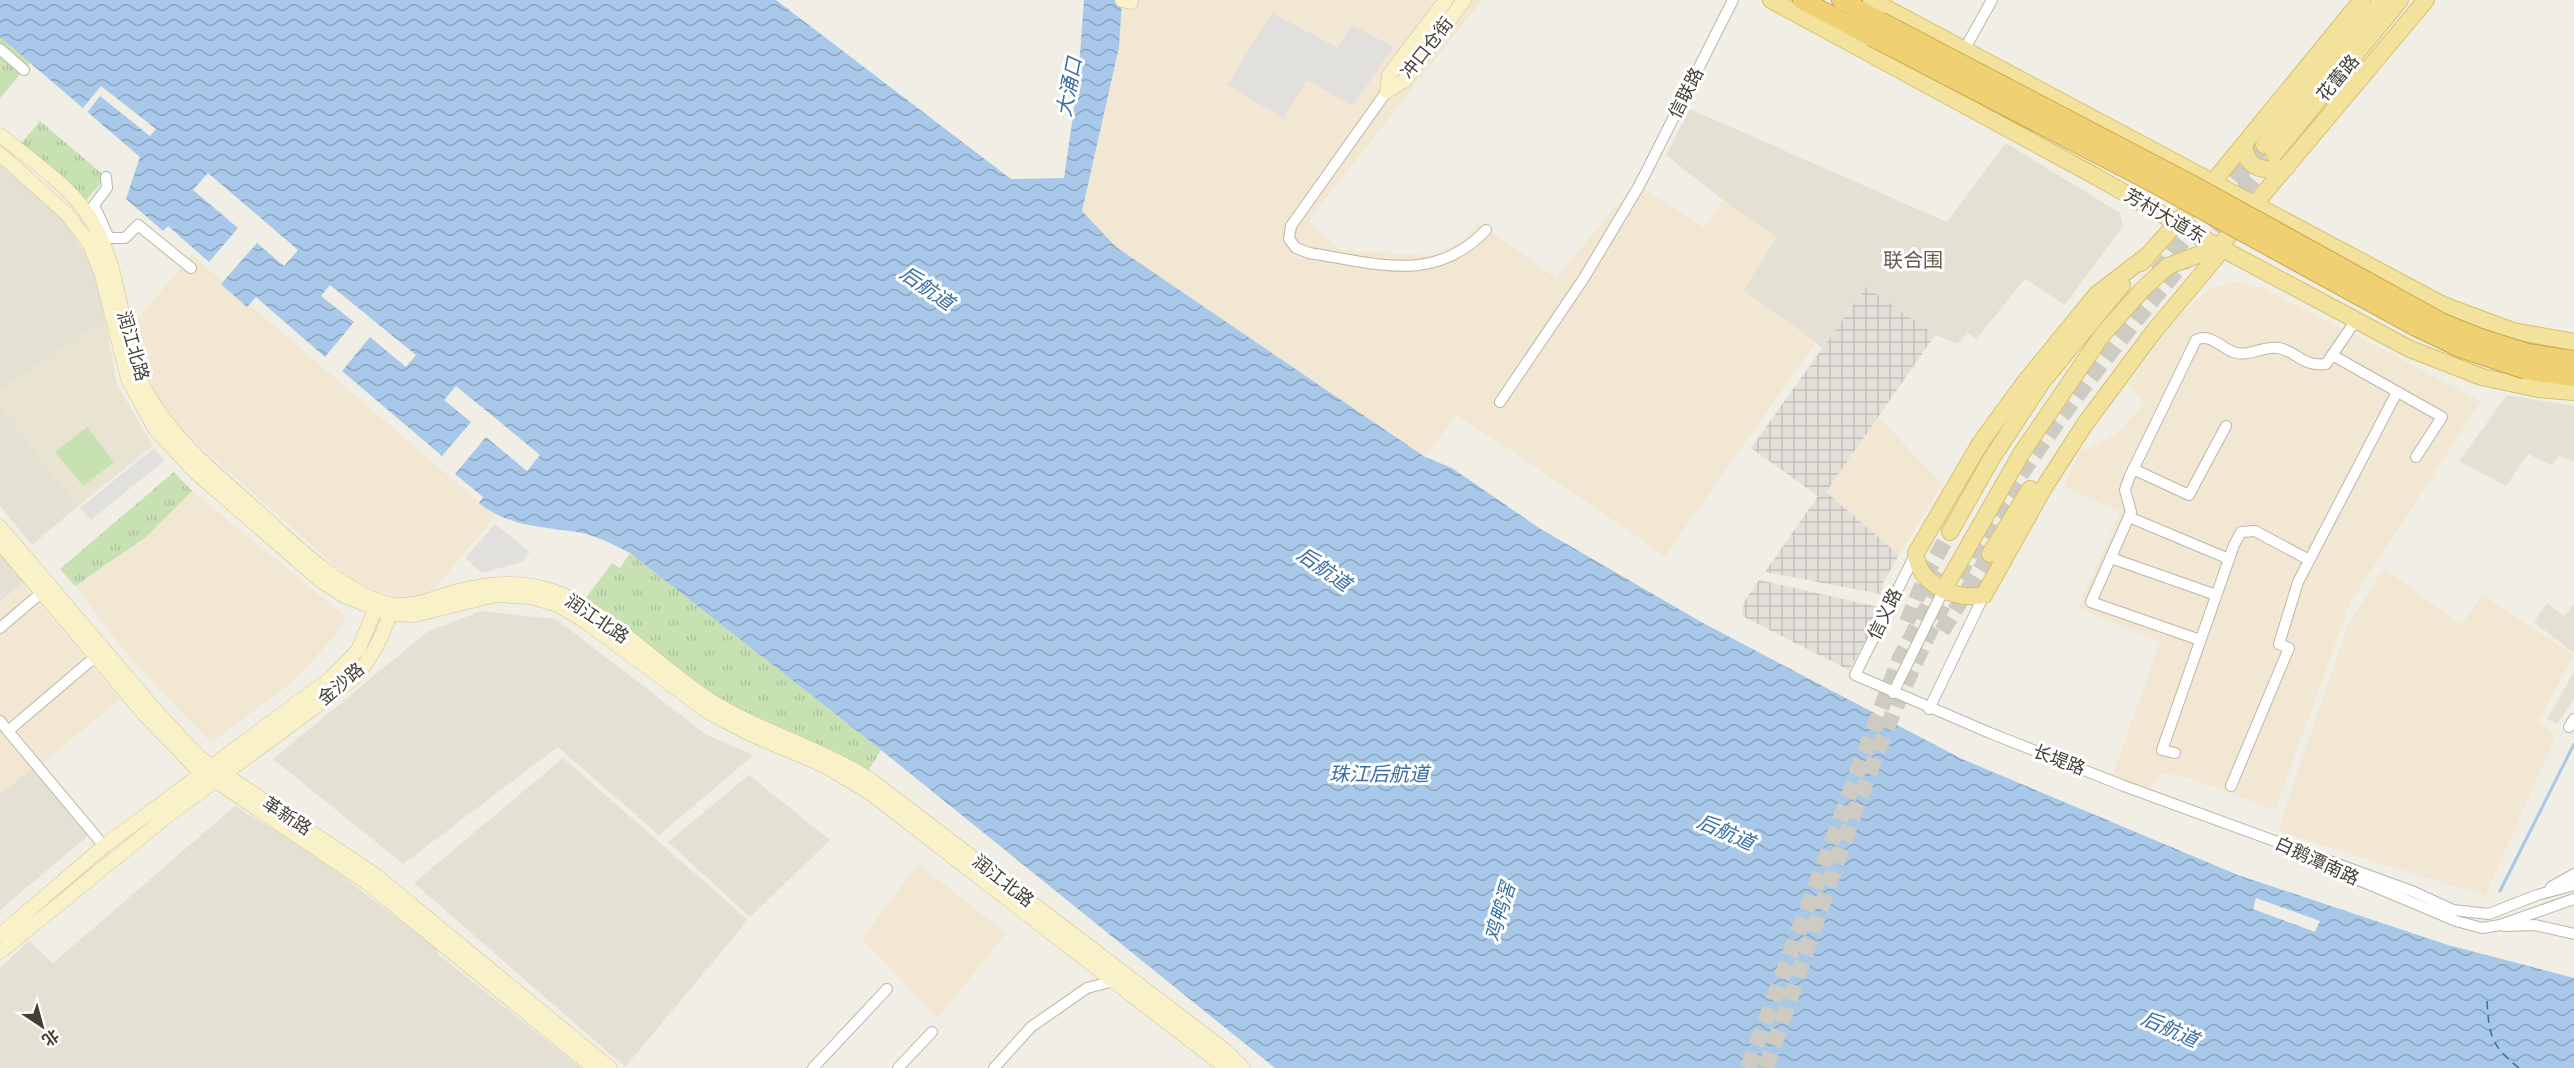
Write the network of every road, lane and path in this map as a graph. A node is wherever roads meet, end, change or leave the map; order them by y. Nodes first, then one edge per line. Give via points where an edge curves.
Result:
1 (1446, 0) edge
2 (1464, 0) edge
3 (1733, 0) edge
4 (1771, 0) edge
5 (1802, 0) edge
6 (1841, 0) edge
7 (1871, 0) edge
8 (1992, 0) edge
9 (2382, 0) edge
10 (2400, 0) edge
11 (2426, 0) edge
12 (2354, 3) edge
13 (1876, 29) junction
14 (0, 49) edge
15 (1964, 50) junction
16 (24, 70) dead end
17 (1387, 91) junction
18 (2118, 133) junction
19 (0, 135) edge
20 (2244, 145) junction
21 (0, 154) edge
22 (2287, 167) junction
23 (2095, 176) junction
24 (106, 177) dead end
25 (2213, 182) junction
26 (2257, 204) junction
27 (2176, 222) junction
28 (1486, 230) dead end
29 (2219, 247) junction
30 (2148, 255) junction
31 (191, 268) dead end
32 (2356, 320) junction
33 (2574, 342) edge
34 (2332, 355) junction
35 (2574, 360) edge
36 (2527, 362) junction
37 (2574, 377) edge
38 (2397, 392) junction
39 (2574, 392) edge
40 (1500, 402) dead end
41 (2226, 426) dead end
42 (2416, 457) dead end
43 (2133, 469) junction
44 (2129, 517) junction
45 (0, 527) edge
46 (1950, 532) tunnel mouth
47 (0, 543) edge
48 (1916, 553) junction
49 (1990, 554) tunnel mouth
50 (2111, 558) junction
51 (2229, 559) junction
52 (2309, 560) junction
53 (1944, 589) junction
54 (41, 593) junction
55 (1984, 595) junction
56 (2216, 595) junction
57 (383, 609) junction
58 (0, 628) edge
59 (2200, 640) junction
60 (95, 657) junction
61 (1855, 675) joint
62 (1893, 693) junction
63 (1929, 708) junction
64 (0, 721) edge
65 (8, 731) junction
66 (2175, 753) dead end
67 (213, 774) junction
68 (2230, 786) dead end
69 (2266, 837) junction
70 (104, 846) junction
71 (2574, 874) edge
72 (2574, 885) edge
73 (2537, 895) junction
74 (2574, 899) edge
75 (2574, 906) edge
76 (2543, 909) junction
77 (2496, 926) junction
78 (2574, 934) edge
79 (0, 935) edge
80 (0, 952) edge
81 (1114, 981) junction
82 (887, 989) dead end
83 (932, 1032) dead end
84 (1227, 1063) edge
85 (594, 1068) edge
86 (610, 1068) edge
87 (813, 1068) edge
88 (898, 1068) edge
89 (994, 1068) edge

1 - 17 street, 冲口仓街 via 1389,75
2 - 17 street, 冲口仓街 via 1405,80
3 - 40 street, 信联路 via 1639,186 1584,278
4 - 23 main road, 芳村大道东
5 - 13 highway, 芳村大道东
6 - 13 highway, 芳村大道东
7 - 15 main road
8 - 15 street
9 - 10 main road, 花蕾路 via 2269,149
11 - 22 main road
12 - 20 main road
13 - 36 highway, 芳村大道东, bridge via 2416,327 2460,348
14 - 16 street
15 - 18 main road
17 - 28 street via 1291,226 1289,239 1296,248 1309,253 1401,267 1439,263 1470,247
18 - 23 main road
18 - 25 main road
19 - 57 street, 润江北路 via 71,193 93,219 113,269 138,374 176,437 322,568
20 - 22 main road via 2245,155 2258,169
20 - 25 main road
21 - 57 street, 润江北路 via 66,213 89,243 103,278 128,379 165,441 313,574 344,596
22 - 26 main road
23 - 27 main road, 芳村大道东
24 - 31 street via 107,188 94,205 109,238 125,238 138,225
25 - 26 main road
25 - 27 main road
26 - 29 main road
26 - 33 main road via 2466,315 2520,333
27 - 29 main road, 芳村大道东
27 - 30 main road
29 - 32 main road, 芳村大道东
29 - 49 main road via 2087,402
29 - 53 main road via 2168,266 2103,334 2021,454
29 - 55 main road via 2217,256 2115,382 2066,451
30 - 46 main road via 2042,382 1990,461
30 - 48 main road via 2097,294 2025,382 1981,442
32 - 34 street
32 - 39 main road, 芳村大道东 via 2458,369 2522,386
34 - 38 street
34 - 43 street via 2326,364 2317,365 2302,362 2281,348 2243,354 2206,337 2196,339
35 - 36 highway, 芳村大道东
36 - 37 highway, 芳村大道东
38 - 42 street via 2442,417
38 - 52 street
41 - 43 street via 2189,495
43 - 44 street via 2125,490
44 - 50 street
44 - 51 street
45 - 67 street, 革新路
47 - 54 street, 革新路
48 - 53 main road via 1921,572
48 - 61 street, 信义路
50 - 56 street
50 - 59 street via 2091,602
51 - 52 street via 2241,532 2248,530
51 - 56 street
52 - 68 street via 2279,644 2289,648
53 - 55 main road via 1967,597
53 - 62 street
54 - 58 street
54 - 60 street, 革新路
55 - 63 street
56 - 59 street
57 - 67 street, 金沙路 via 348,663
57 - 81 street, 润江北路 via 422,614 496,596 531,597 571,612 708,712 825,766 870,793
57 - 84 street, 润江北路 via 496,585 526,585 568,597 716,705 871,780
59 - 66 street via 2162,750
60 - 65 street
60 - 67 street, 革新路 via 175,749
61 - 62 street, 长堤路
62 - 63 street, 长堤路
63 - 69 street, 长堤路 via 2124,786
64 - 65 street
65 - 70 street
67 - 70 street, 金沙路
67 - 80 street, 金沙路
67 - 85 street, 革新路 via 367,883
67 - 86 street, 革新路 via 374,874
69 - 73 street, 白鹅潭南路 via 2468,914 2489,914
69 - 77 street, 白鹅潭南路 via 2317,863 2456,921 2482,928
70 - 79 street, 金沙路
71 - 73 street
72 - 73 street, 白鹅潭南路
74 - 76 street, 白鹅潭南路
75 - 76 street
76 - 77 street, 白鹅潭南路
77 - 78 street via 2535,925
81 - 84 street, 润江北路
81 - 89 street via 1088,987 1031,1027
82 - 87 street
83 - 88 street

